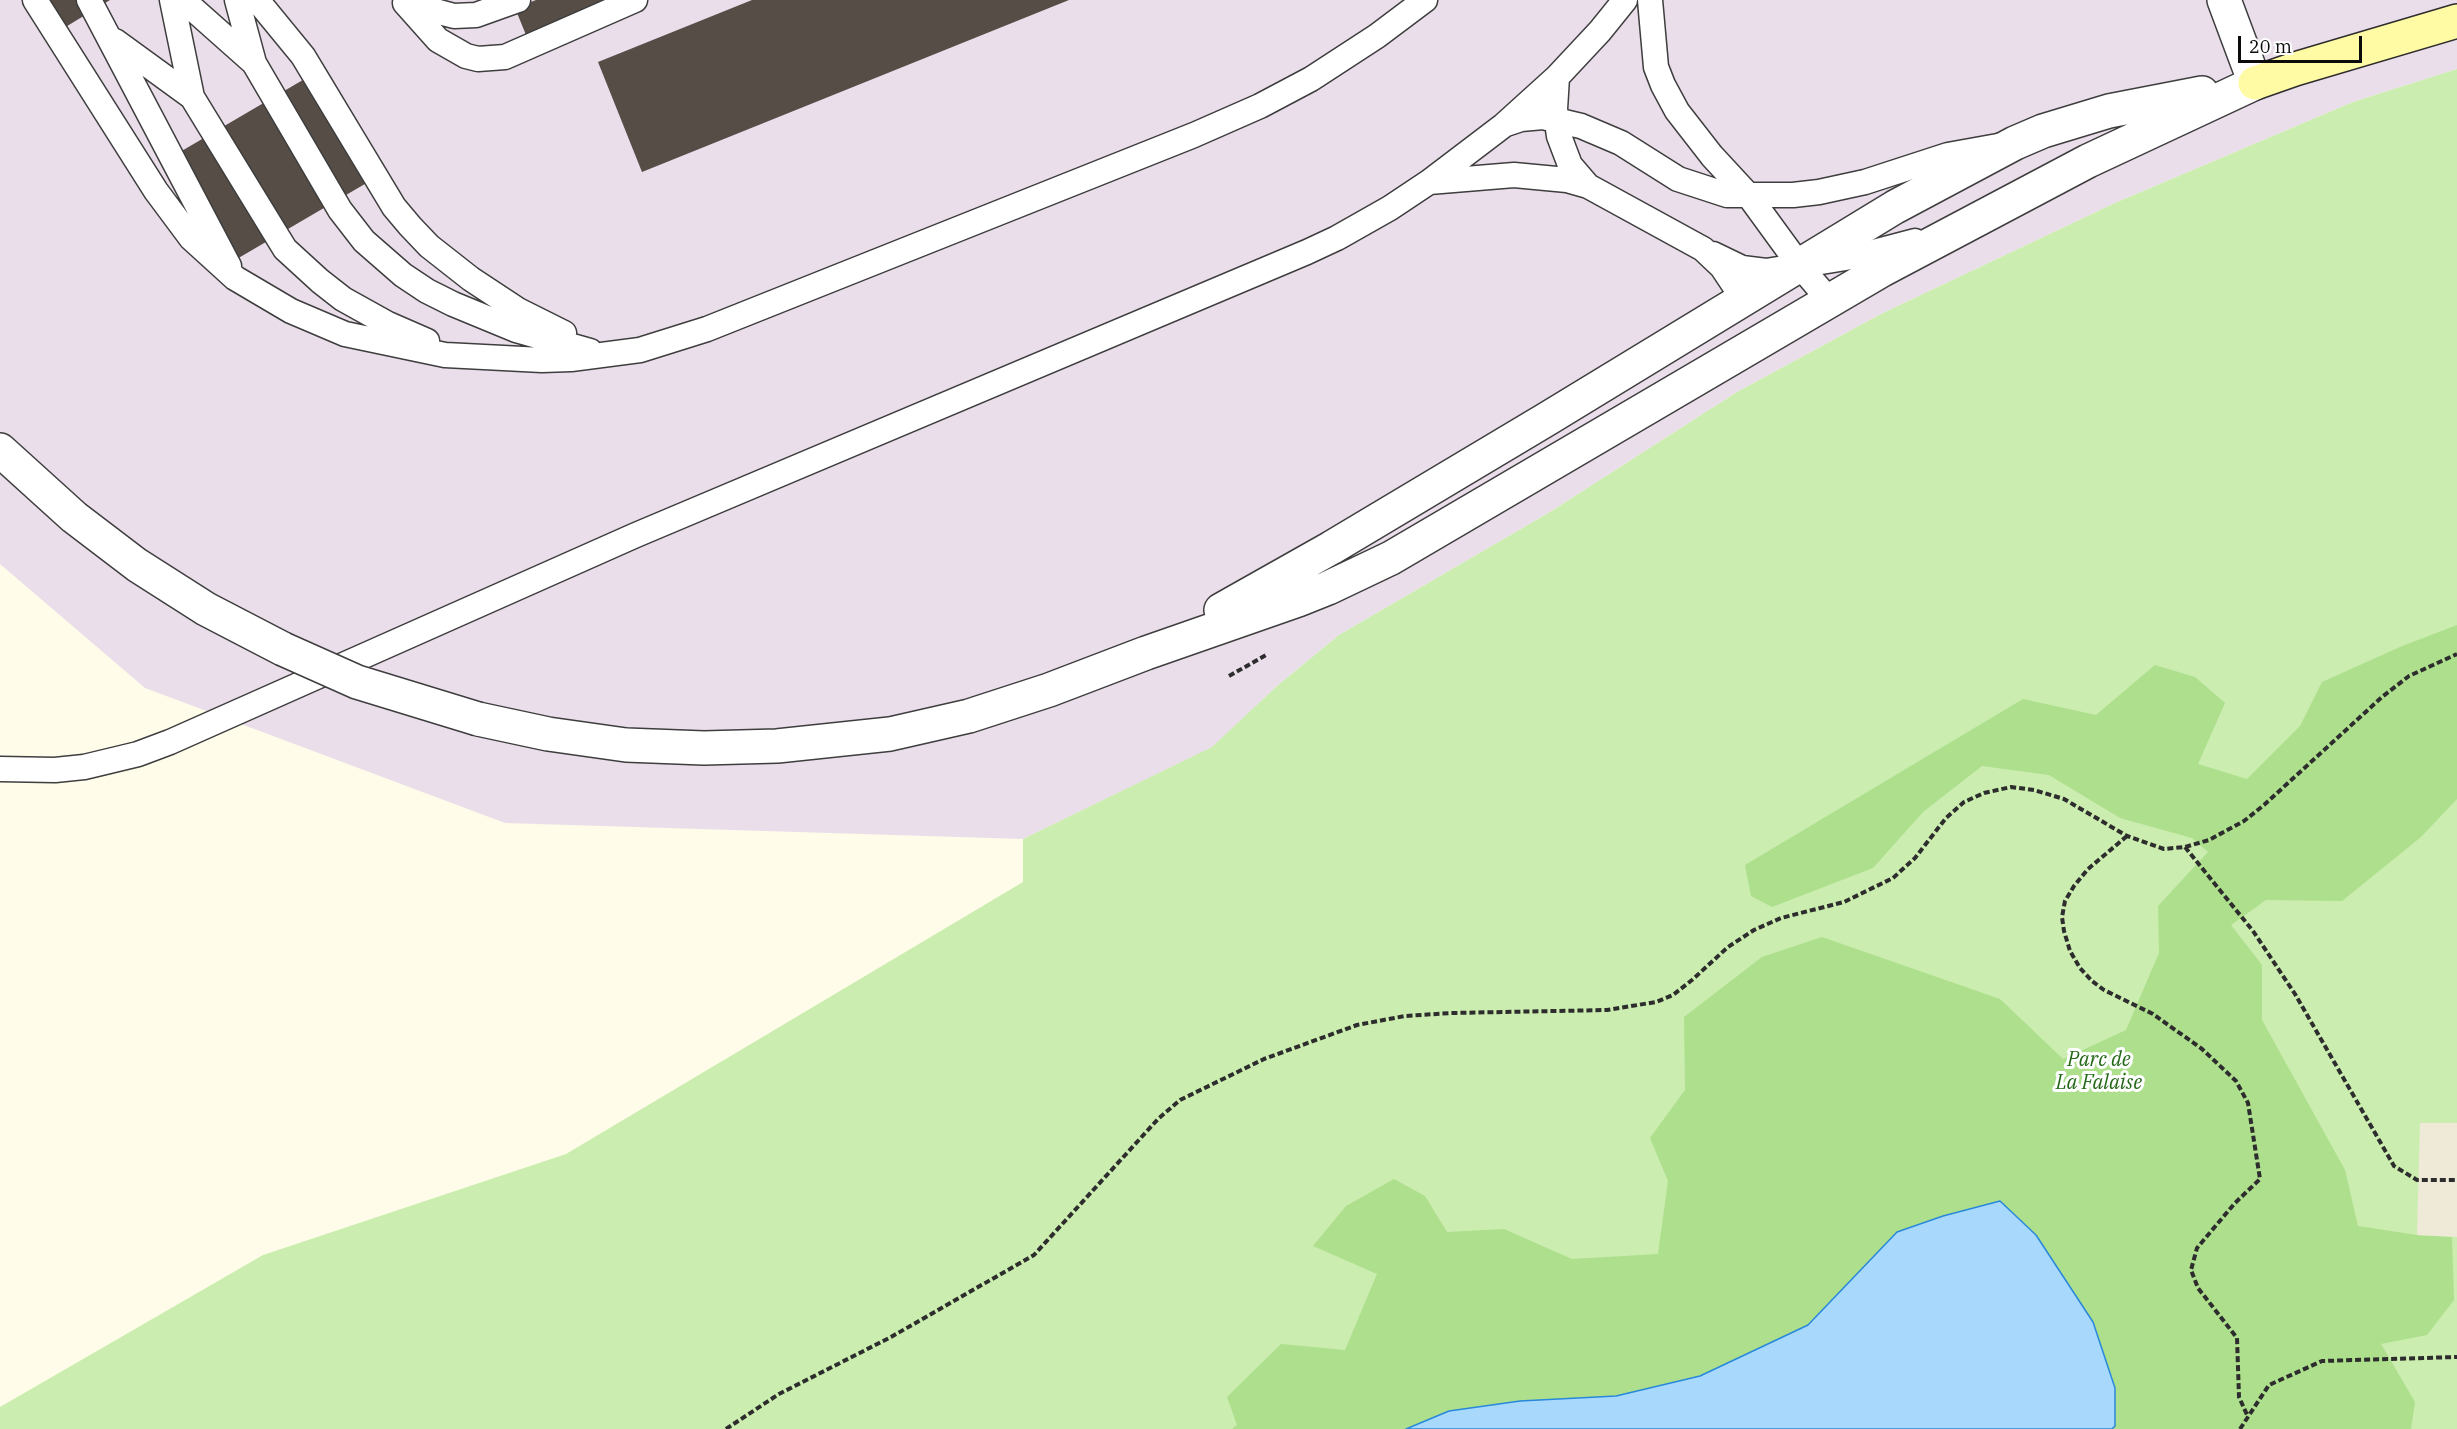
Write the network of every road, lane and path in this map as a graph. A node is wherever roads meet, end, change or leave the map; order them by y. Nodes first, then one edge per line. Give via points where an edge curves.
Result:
1 (35, 0) edge
2 (89, 0) edge
3 (172, 0) edge
4 (183, 0) edge
5 (237, 0) edge
6 (257, 0) edge
7 (518, 0) edge
8 (635, 0) edge
9 (1425, 0) edge
10 (1625, 0) edge
11 (1650, 0) edge
12 (2224, 0) edge
13 (404, 1) edge
14 (2457, 21) edge
15 (111, 38) junction
16 (254, 63) junction
17 (1557, 77) junction
18 (2255, 83) junction
19 (192, 97) junction
20 (1555, 119) junction
21 (1504, 125) junction
22 (2015, 143) junction
23 (1429, 182) junction
24 (1588, 186) junction
25 (1749, 196) junction
26 (1958, 229) junction
27 (1703, 249) junction
28 (1800, 266) junction
29 (235, 278) junction
30 (1744, 300) junction
31 (1829, 300) junction
32 (607, 355) junction
33 (470, 357) junction
34 (0, 450) edge
35 (1146, 653) junction
36 (2457, 654) edge
37 (0, 770) edge
38 (2127, 836) junction
39 (2185, 847) junction
40 (2457, 1180) edge
41 (2457, 1357) edge
42 (2248, 1416) junction
43 (726, 1429) edge
44 (2240, 1429) edge

1 - 29 lane via 156,191 191,238
2 - 15 lane
3 - 19 lane
4 - 16 lane
5 - 16 lane
6 - 32 lane via 303,56 394,207 410,226 450,263 496,296
7 - 13 lane via 476,15 454,16
8 - 13 lane via 505,57 478,59 438,40
9 - 32 lane via 1311,79 1233,118 707,329 640,350
10 - 17 lane
11 - 25 lane via 1653,49 1663,85 1690,129
12 - 18 street
14 - 18 street
15 - 19 lane
15 - 29 lane
16 - 32 lane via 340,210 364,241 403,275 488,320
17 - 20 lane
17 - 21 lane
18 - 22 street via 2109,111
18 - 26 street via 2127,142
19 - 33 lane via 285,249 301,264 366,313
20 - 21 lane via 1532,118
20 - 24 lane via 1570,165
20 - 25 lane via 1592,129 1693,185 1727,195
21 - 23 lane
22 - 25 lane via 1948,155 1844,187 1793,195
22 - 28 street via 1895,207
23 - 24 lane via 1514,175
23 - 37 lane via 1337,238 1271,269 763,481 170,742 84,767
24 - 27 lane
25 - 28 lane
26 - 28 lane via 1882,251
26 - 31 street
27 - 28 lane via 1755,271
27 - 30 lane via 1722,267
28 - 30 street
28 - 31 lane
29 - 33 lane via 291,311 345,334
30 - 35 street via 1331,548
31 - 35 street via 1391,558 1308,596
32 - 33 lane via 542,360
34 - 35 street, bridge via 74,517 137,565 206,609 283,649 357,682 478,719 548,734 626,745 742,747 890,734 969,716
36 - 39 path via 2409,676 2382,697 2244,821 2210,840
38 - 39 path via 2164,849
38 - 42 path via 2074,886 2065,900 2064,932 2070,951 2092,981 2154,1014 2202,1049 2236,1081 2248,1103 2260,1179 2197,1248 2191,1270 2198,1288 2237,1338 2239,1396
38 - 43 path via 2064,799 2011,787 1984,792 1964,802 1946,818 1915,858 1893,878 1844,902 1781,918 1754,930 1728,947 1692,981 1656,1002 1607,1010 1405,1016 1357,1025 1264,1059 1180,1100 1034,1255 891,1337 779,1394
39 - 40 path via 2253,932 2295,994 2394,1166 2417,1180
41 - 42 path via 2322,1361 2269,1385
42 - 44 path

